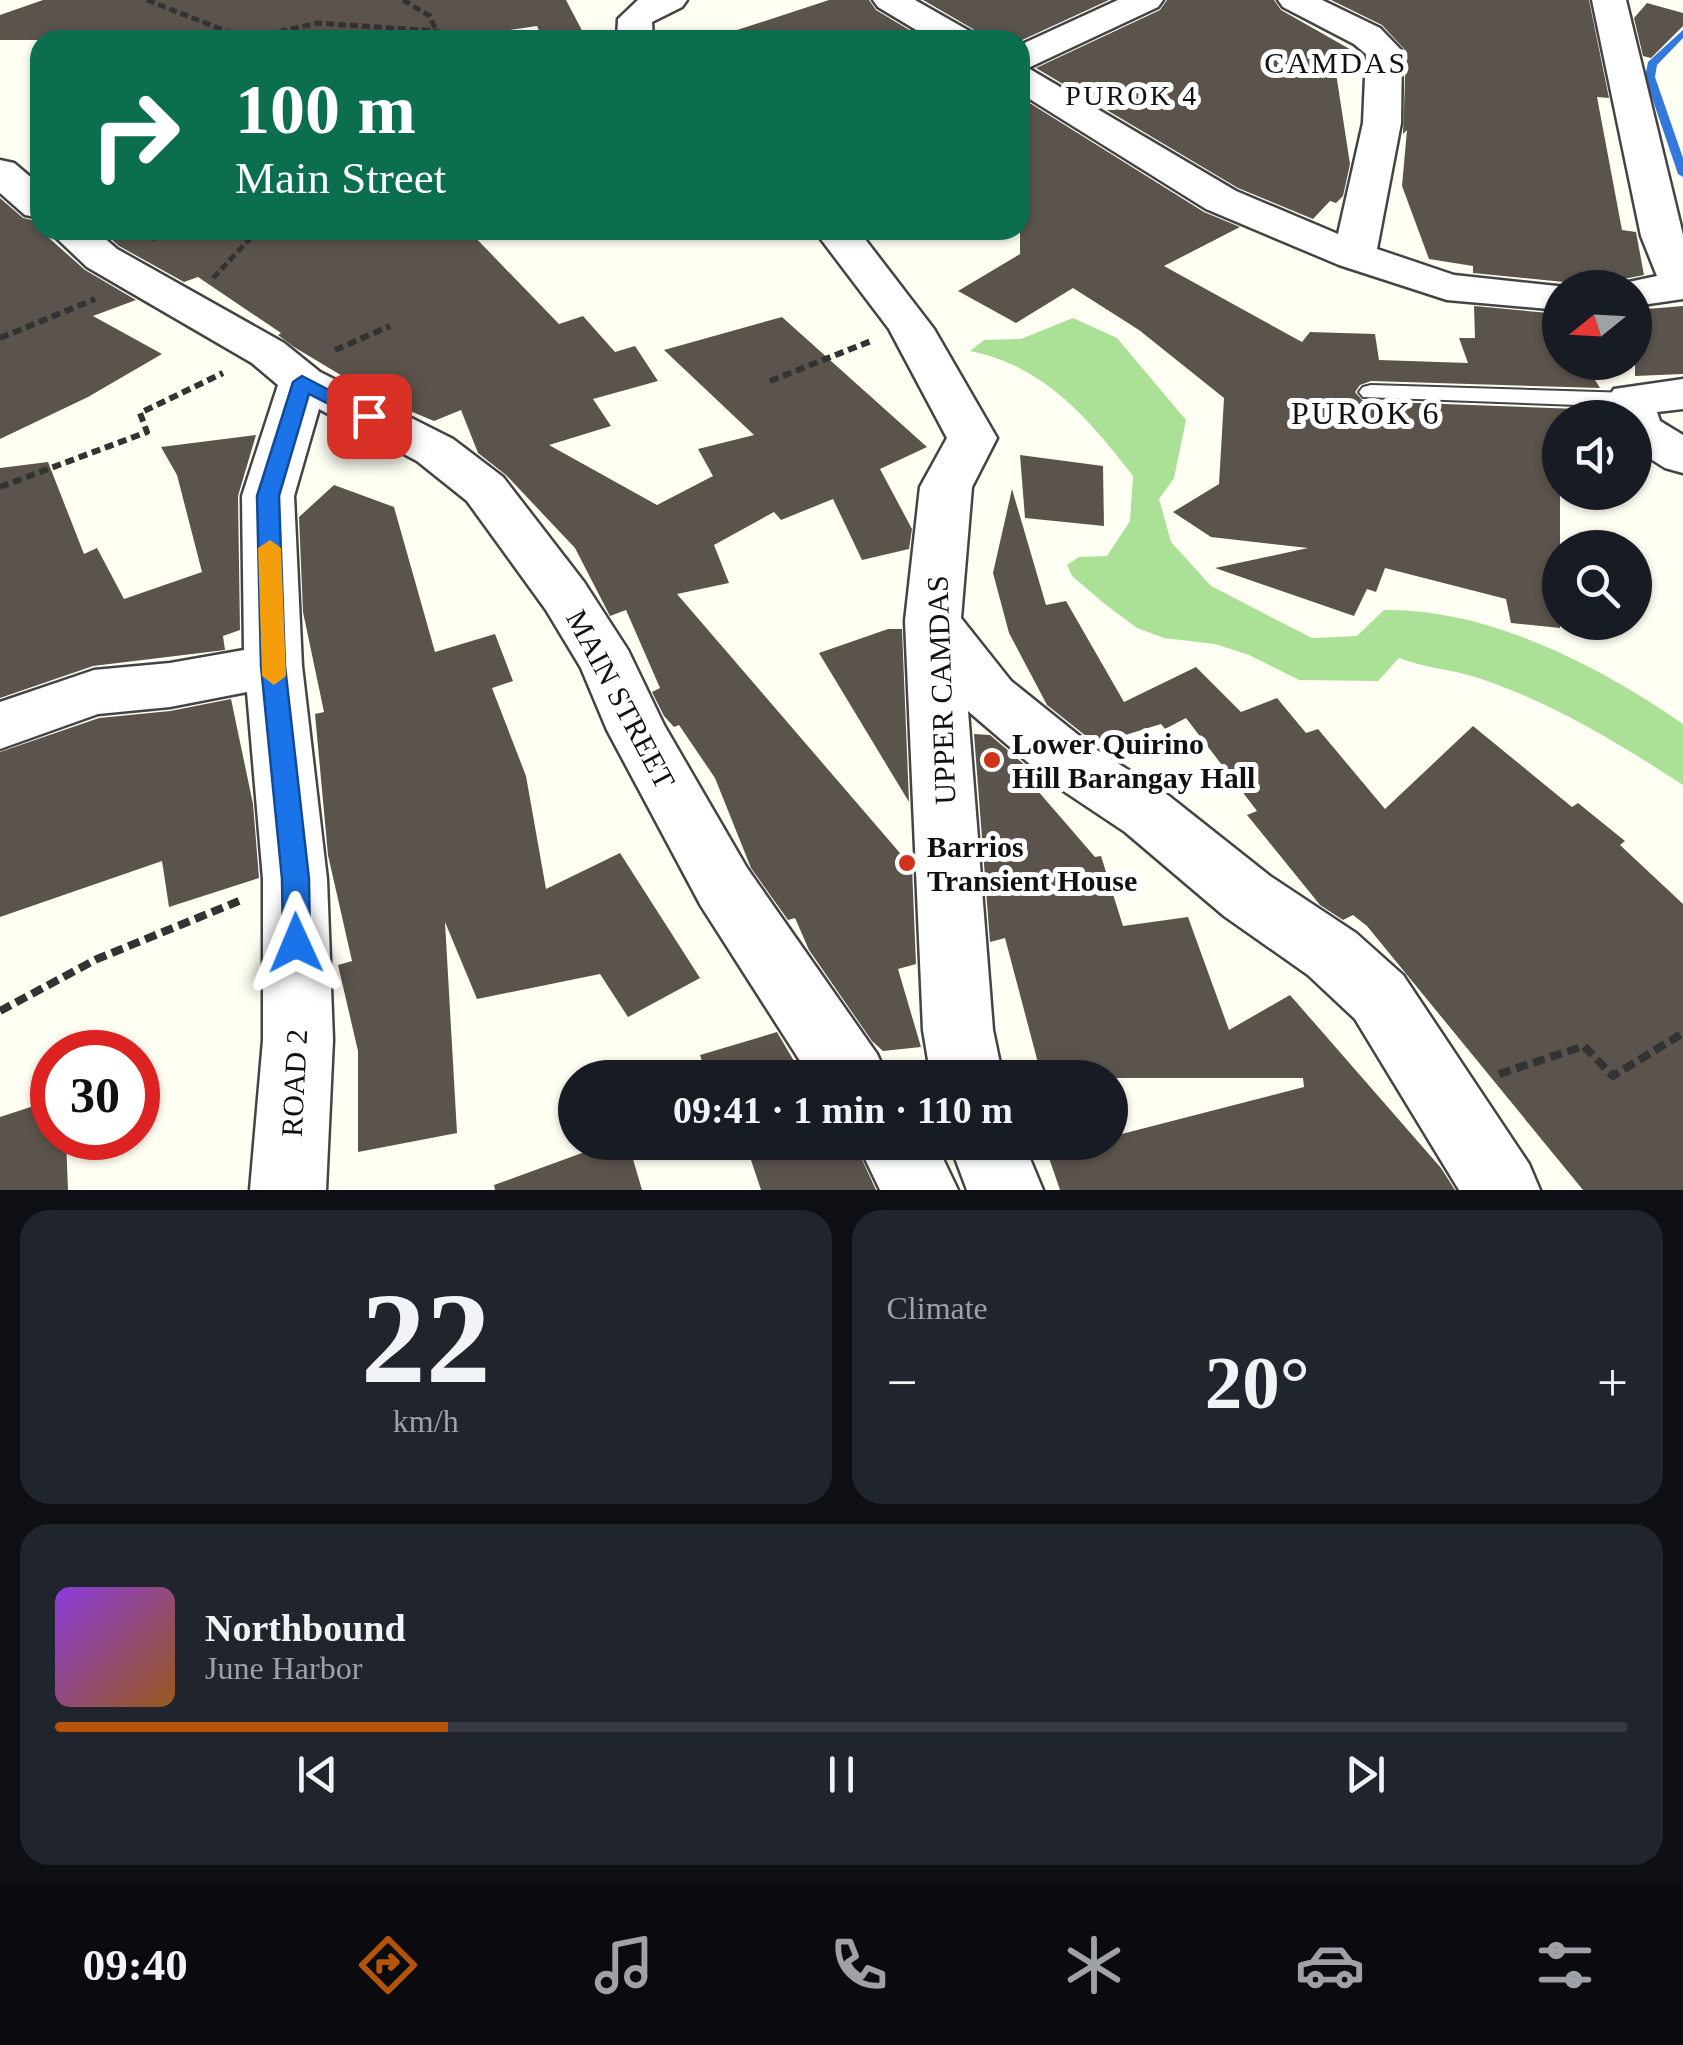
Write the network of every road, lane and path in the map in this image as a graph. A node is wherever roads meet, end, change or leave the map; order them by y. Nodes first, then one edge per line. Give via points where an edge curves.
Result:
1 (147, 0) edge
2 (404, 0) edge
3 (890, 0) edge
4 (1146, 0) edge
5 (1296, 0) edge
6 (1609, 0) edge
7 (661, 4) edge
8 (219, 30) edge
9 (287, 30) edge
10 (421, 30) edge
11 (436, 30) edge
12 (634, 30) edge
13 (941, 30) edge
14 (1030, 54) edge
15 (1030, 83) edge
16 (0, 172) edge
17 (30, 198) edge
18 (81, 240) edge
19 (247, 240) edge
20 (843, 240) edge
21 (1354, 256) junction
22 (1683, 285) edge
23 (160, 289) junction
24 (1652, 290) edge
25 (1542, 296) edge
26 (390, 326) dead end
27 (911, 326) junction
28 (0, 338) edge
29 (229, 370) dead end
30 (296, 377) junction
31 (770, 381) dead end
32 (1371, 392) dead end
33 (1683, 394) edge
34 (1574, 400) edge
35 (1652, 405) edge
36 (1652, 439) edge
37 (1683, 457) edge
38 (0, 487) edge
39 (932, 621) junction
40 (273, 666) junction
41 (0, 726) edge
42 (295, 879) junction
43 (0, 1011) edge
44 (1683, 1034) edge
45 (840, 1060) edge
46 (964, 1060) edge
47 (1440, 1094) junction
48 (904, 1160) edge
49 (993, 1160) edge
50 (288, 1190) edge
51 (920, 1190) edge
52 (1004, 1190) edge
53 (1502, 1190) edge

1 - 8 path
2 - 11 path via 430,16
3 - 13 street
4 - 14 street
5 - 21 street via 1384,51 1382,123
6 - 22 street via 1662,236
7 - 12 street via 634,20
9 - 10 path via 316,23
15 - 21 street via 1221,200
16 - 17 street
18 - 23 street, MAIN STREET
19 - 23 path via 218,275
20 - 27 street, UPPER CAMDAS
21 - 25 street via 1447,287
22 - 24 street
23 - 28 path
23 - 30 street, MAIN STREET
26 - 30 path
27 - 31 path
27 - 39 street, UPPER CAMDAS via 972,438 946,487
29 - 38 path via 140,413 146,432
30 - 40 street, ROAD 2 via 268,496
30 - 45 street, MAIN STREET via 435,450 485,489 518,529 608,665 724,888
32 - 34 lane
33 - 35 street
36 - 37 street
39 - 46 street, UPPER CAMDAS
39 - 47 street via 990,698 1379,996
40 - 41 street via 94,692
40 - 42 street, ROAD 2
42 - 43 path via 97,958
42 - 50 street, ROAD 2 via 298,1040
44 - 47 path via 1612,1076 1584,1046
47 - 53 street
48 - 51 street
49 - 52 street

